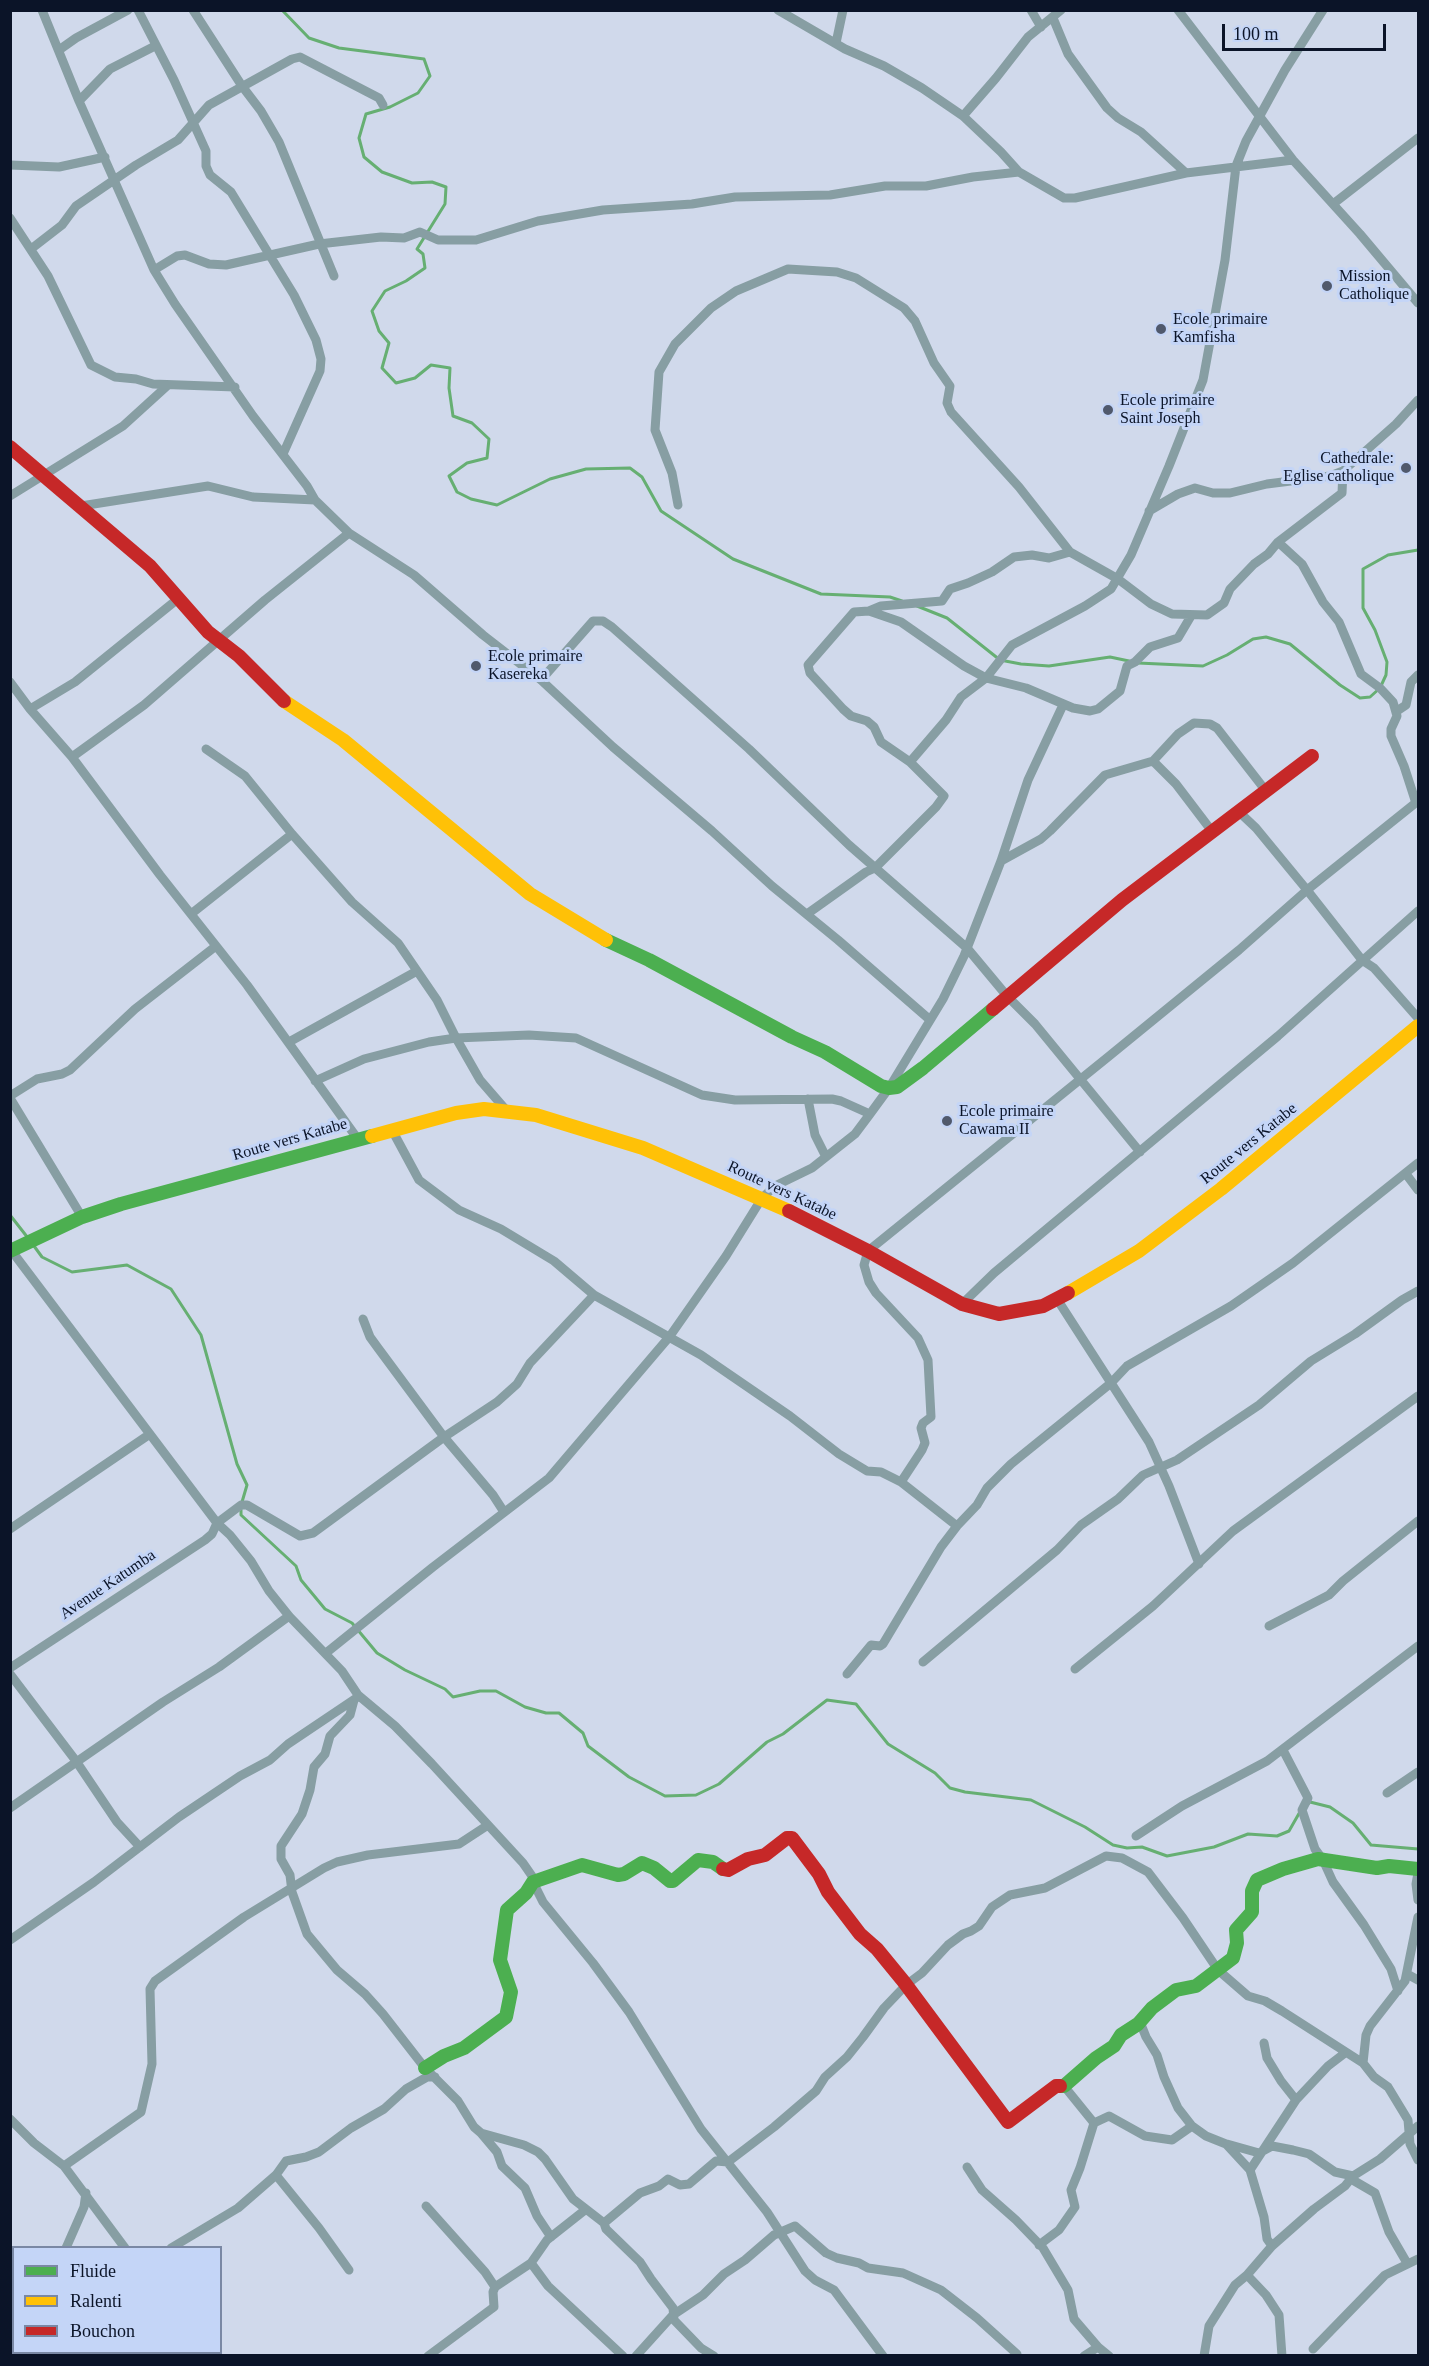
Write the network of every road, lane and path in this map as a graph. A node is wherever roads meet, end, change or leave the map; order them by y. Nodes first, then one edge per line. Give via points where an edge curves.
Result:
1 (42, 10) edge
2 (128, 10) edge
3 (138, 10) edge
4 (193, 10) edge
5 (778, 10) edge
6 (843, 10) edge
7 (1031, 10) edge
8 (1060, 10) edge
9 (1178, 10) edge
10 (1323, 10) edge
11 (1053, 18) junction
12 (1041, 27) junction
13 (836, 43) junction
14 (155, 46) junction
15 (59, 50) junction
16 (242, 86) junction
17 (79, 101) junction
18 (383, 105) dead end
19 (963, 116) junction
20 (1259, 117) junction
21 (192, 122) junction
22 (1419, 138) edge
23 (105, 157) junction
24 (1293, 160) junction
25 (10, 165) edge
26 (1236, 166) junction
27 (1019, 172) junction
28 (1186, 173) junction
29 (116, 180) junction
30 (1333, 204) junction
31 (10, 218) edge
32 (14, 231) edge
33 (319, 244) junction
34 (32, 249) junction
35 (269, 256) junction
36 (153, 270) junction
37 (334, 276) dead end
38 (1419, 303) edge
39 (167, 386) junction
40 (235, 387) junction
41 (1419, 400) edge
42 (10, 447) edge
43 (283, 454) junction
44 (1343, 471) junction
45 (45, 475) junction
46 (10, 496) edge
47 (315, 501) junction
48 (678, 505) dead end
49 (81, 506) junction
50 (1149, 511) junction
51 (348, 533) junction
52 (1278, 543) junction
53 (1070, 552) junction
54 (1118, 579) junction
55 (179, 597) junction
56 (869, 611) junction
57 (1191, 616) junction
58 (217, 641) junction
59 (1419, 675) edge
60 (986, 678) junction
61 (541, 680) junction
62 (10, 682) edge
63 (1063, 705) junction
64 (30, 709) junction
65 (1397, 711) junction
66 (206, 749) dead end
67 (1312, 756) dead end
68 (72, 757) junction
69 (1153, 761) junction
70 (910, 762) junction
71 (1266, 791) junction
72 (1417, 802) edge
73 (1238, 810) junction
74 (1211, 830) junction
75 (292, 834) junction
76 (1001, 861) junction
77 (875, 868) junction
78 (1307, 890) junction
79 (1419, 911) edge
80 (191, 914) junction
81 (807, 914) junction
82 (216, 946) junction
83 (967, 948) junction
84 (1362, 960) junction
85 (417, 971) junction
86 (1007, 996) junction
87 (1419, 1018) edge
88 (929, 1019) junction
89 (1419, 1026) edge
90 (456, 1038) junction
91 (289, 1042) junction
92 (1080, 1080) junction
93 (315, 1081) junction
94 (889, 1088) junction
95 (10, 1097) edge
96 (808, 1099) junction
97 (506, 1110) junction
98 (870, 1114) junction
99 (392, 1130) junction
100 (357, 1138) junction
101 (1140, 1152) junction
102 (826, 1157) junction
103 (1419, 1163) edge
104 (1406, 1174) junction
105 (1419, 1190) edge
106 (762, 1198) junction
107 (82, 1217) junction
108 (14, 1249) edge
109 (868, 1251) junction
110 (1419, 1291) edge
111 (594, 1295) junction
112 (1057, 1299) junction
113 (962, 1304) junction
114 (363, 1319) dead end
115 (670, 1336) junction
116 (1111, 1383) junction
117 (1419, 1396) edge
118 (150, 1434) junction
119 (444, 1437) junction
120 (1158, 1467) junction
121 (901, 1482) junction
122 (504, 1512) junction
123 (1419, 1521) edge
124 (217, 1523) junction
125 (957, 1526) junction
126 (10, 1529) edge
127 (1199, 1564) junction
128 (289, 1616) junction
129 (1269, 1626) dead end
130 (1419, 1646) edge
131 (326, 1653) junction
132 (923, 1662) dead end
133 (10, 1668) edge
134 (1075, 1670) dead end
135 (10, 1674) edge
136 (847, 1674) dead end
137 (356, 1697) junction
138 (1283, 1750) junction
139 (76, 1761) junction
140 (1419, 1772) edge
141 (1387, 1793) dead end
142 (10, 1808) edge
143 (488, 1825) junction
144 (1136, 1836) dead end
145 (140, 1847) junction
146 (1323, 1860) junction
147 (1419, 1871) edge
148 (533, 1882) junction
149 (291, 1886) junction
150 (1419, 1900) edge
151 (1419, 1917) edge
152 (10, 1940) edge
153 (1218, 1970) junction
154 (1407, 1974) junction
155 (1419, 1980) edge
156 (906, 1985) junction
157 (1398, 1991) junction
158 (1140, 2022) junction
159 (1264, 2043) dead end
160 (1345, 2053) junction
161 (1363, 2064) junction
162 (430, 2073) junction
163 (1065, 2086) junction
164 (1296, 2100) junction
165 (10, 2119) edge
166 (1094, 2122) junction
167 (1192, 2126) junction
168 (1419, 2126) edge
169 (482, 2133) junction
170 (1408, 2133) junction
171 (1226, 2144) junction
172 (1259, 2153) junction
173 (1419, 2160) edge
174 (728, 2162) junction
175 (64, 2166) junction
176 (967, 2167) dead end
177 (1250, 2170) junction
178 (276, 2175) junction
179 (1352, 2178) junction
180 (86, 2193) junction
181 (426, 2206) dead end
182 (585, 2210) junction
183 (604, 2223) junction
184 (780, 2233) junction
185 (551, 2237) junction
186 (1040, 2245) junction
187 (66, 2246) edge
188 (124, 2246) edge
189 (173, 2246) edge
190 (1272, 2246) junction
191 (1419, 2259) edge
192 (531, 2263) junction
193 (1407, 2263) junction
194 (349, 2270) dead end
195 (1247, 2275) junction
196 (495, 2287) junction
197 (673, 2315) junction
198 (1098, 2347) junction
199 (1313, 2349) dead end
200 (1017, 2354) dead end
201 (428, 2355) edge
202 (622, 2355) edge
203 (636, 2355) edge
204 (714, 2355) edge
205 (883, 2355) edge
206 (1084, 2355) edge
207 (1109, 2355) edge
208 (1204, 2355) edge
209 (1282, 2355) edge

1 - 15 street
2 - 15 street
3 - 14 street
4 - 16 street
5 - 13 street
6 - 13 street
7 - 12 street
8 - 11 street
9 - 20 street
10 - 20 street
11 - 12 street
11 - 28 street via 1068,54 1107,108 1141,132
12 - 19 street via 1028,37
13 - 19 street via 903,76
14 - 17 street via 110,69
14 - 21 street
15 - 17 street
16 - 18 street via 300,57 380,98
16 - 21 street via 209,105
16 - 33 street via 279,142
17 - 23 street
19 - 27 street
20 - 24 street
20 - 26 street
21 - 29 street via 178,140
21 - 35 street via 206,151 210,175 231,192
22 - 30 street
23 - 25 street via 59,167
23 - 29 street
24 - 26 street
24 - 30 street
26 - 28 street
26 - 50 street via 1225,260 1203,380
27 - 28 street via 1064,198
27 - 33 street via 830,195 735,197 603,210 538,221 476,240 438,240 420,232 404,238
29 - 34 street via 76,206 62,225
29 - 36 street
30 - 38 street
31 - 32 street
32 - 34 street
33 - 35 street
33 - 37 street
34 - 39 street via 91,364 115,377
35 - 36 street via 225,265 185,255
35 - 43 street via 294,295 321,359 320,371
36 - 40 street
39 - 40 street
39 - 45 street via 123,426
40 - 43 street
41 - 44 street
42 - 45 street
43 - 47 street
44 - 50 street via 1230,493 1195,488
44 - 52 street via 1342,493
45 - 46 street
45 - 49 street
47 - 49 street via 253,497 208,486
47 - 51 street
48 - 53 street via 672,472 655,430 657,379 675,345 711,308 736,291 788,269 830,271 870,285 912,316 934,363 950,386 947,404 951,412 1019,487
49 - 55 street
50 - 54 street
51 - 58 street
51 - 61 street via 414,575
52 - 57 street via 1235,582 1224,603 1210,614
52 - 65 street via 1302,564 1323,602 1339,621 1361,674 1380,688
53 - 54 street
53 - 56 street via 1048,558 1014,557 992,572 950,589 942,601 881,606
54 - 57 street via 1158,608
54 - 60 street via 1111,589 1084,606 1012,645
55 - 58 street
55 - 64 street via 82,676
56 - 60 street via 901,622
56 - 70 street via 854,612 807,668 843,709 867,721 881,742
57 - 63 street via 1178,638 1150,647 1127,666 1120,691 1104,705 1090,711
58 - 68 street via 144,705
58 - 94 street via 285,702 343,740 530,894 601,938
59 - 65 street via 1411,682 1406,705
60 - 63 street via 1026,688
60 - 70 street via 961,697
61 - 77 street via 593,621 607,622
61 - 81 street
62 - 64 street
63 - 76 street via 1032,771
64 - 68 street
65 - 72 street via 1391,736
66 - 75 street via 245,776
67 - 71 street
68 - 80 street
69 - 71 street via 1194,723 1210,724
69 - 74 street
69 - 76 street via 1105,775 1050,831
70 - 77 street via 941,791 943,798
71 - 73 street
72 - 78 street
73 - 74 street
73 - 78 street
74 - 86 street
75 - 80 street
75 - 85 street via 352,902 398,943
76 - 83 street
77 - 81 street
77 - 83 street
78 - 84 street
78 - 92 street
79 - 84 street
80 - 82 street
81 - 88 street
82 - 91 street
82 - 95 street via 135,1009 70,1070 37,1079
83 - 86 street
83 - 88 street
84 - 87 street
84 - 101 street
85 - 90 street
85 - 91 street
86 - 92 street
86 - 94 street via 923,1068
88 - 94 street
89 - 112 street, Route vers Katabe via 1184,1218 1096,1278
90 - 93 street via 364,1059
90 - 96 street via 576,1038 702,1095 735,1100
90 - 97 street via 480,1080
91 - 93 street
92 - 101 street
92 - 109 street
93 - 100 street
94 - 98 street
95 - 107 street
96 - 98 street via 841,1101
96 - 102 street via 815,1135
97 - 99 street, Route vers Katabe via 484,1108
97 - 106 street, Route vers Katabe via 536,1115 643,1148
98 - 102 street via 855,1134
99 - 100 street, Route vers Katabe
99 - 111 street via 419,1180 459,1210 501,1229 554,1261
100 - 107 street, Route vers Katabe
101 - 113 street
102 - 106 street via 775,1186
103 - 104 street
104 - 105 street
104 - 116 street via 1293,1263 1198,1326 1143,1355
106 - 109 street, Route vers Katabe
106 - 115 street
107 - 108 street, Route vers Katabe
108 - 118 street
109 - 113 street, Route vers Katabe
109 - 121 street via 864,1264 869,1282 918,1338 928,1360 931,1417 921,1428 925,1443 922,1450
110 - 120 street via 1311,1361 1259,1405 1177,1460
111 - 115 street
111 - 119 street via 530,1363 511,1390 492,1407
112 - 113 street, Route vers Katabe via 1033,1309 999,1314
112 - 116 street
114 - 119 street via 370,1337
115 - 121 street via 790,1416 838,1454 867,1471 881,1472
115 - 122 street via 566,1461
116 - 120 street via 1149,1442
116 - 125 street via 1011,1464
117 - 127 street via 1233,1531
118 - 124 street
118 - 126 street
119 - 122 street
119 - 124 street, Avenue Katumba via 313,1533 300,1536 247,1505 241,1505
120 - 127 street
120 - 132 street via 1081,1525 1057,1550
121 - 125 street
122 - 131 street
123 - 129 street via 1329,1595
124 - 128 street via 251,1561
124 - 133 street, Avenue Katumba via 205,1540
125 - 136 street via 884,1642 871,1646
127 - 134 street
128 - 131 street
128 - 139 street
130 - 138 street
131 - 137 street
135 - 139 street
137 - 143 street via 405,1736
137 - 145 street via 270,1760 179,1816
137 - 149 street via 350,1715 330,1736 326,1754 314,1767 302,1814 281,1846 281,1859
138 - 144 street
138 - 146 street via 1308,1798 1302,1810 1315,1849
139 - 142 street
139 - 145 street via 117,1822
140 - 141 street
143 - 148 street via 523,1863
143 - 149 street via 459,1844 397,1850 337,1862
145 - 152 street
146 - 147 street
146 - 153 street via 1257,1880 1252,1891 1252,1912 1236,1930 1233,1958
146 - 157 street via 1333,1882 1391,1969
147 - 150 street
148 - 156 street via 582,1865 618,1875 642,1863 673,1881 698,1860 728,1870 748,1858 765,1855 790,1837 860,1934
148 - 162 street via 505,1915 500,1960 511,1992 506,2017 464,2048 444,2056
148 - 174 street via 543,1902 629,2012 701,2129
149 - 162 street via 307,1934 337,1970 383,2014
149 - 175 street via 152,1985 152,2059 141,2112
151 - 154 street
153 - 156 street via 1148,1872 1122,1858 1106,1856 1045,1888 1022,1891 992,1906 976,1929 948,1945
153 - 158 street via 1192,1987 1176,1990
153 - 160 street via 1248,1996 1275,2006
154 - 155 street
154 - 157 street
156 - 163 street via 1008,2122 1056,2086
156 - 174 street via 816,2091
157 - 161 street via 1370,2025
158 - 163 street
158 - 167 street via 1177,2107
159 - 164 street via 1267,2058
160 - 161 street
160 - 164 street
161 - 170 street via 1396,2097 1409,2122
162 - 169 street
162 - 178 street via 320,2152 286,2161
163 - 166 street
164 - 172 street
165 - 175 street
166 - 167 street via 1109,2116 1145,2136 1172,2140
166 - 186 street via 1071,2190 1075,2207 1059,2230
167 - 171 street
168 - 170 street
169 - 182 street via 538,2151
169 - 185 street via 502,2166 525,2188
170 - 173 street
170 - 179 street
171 - 172 street
171 - 177 street
172 - 177 street
172 - 179 street via 1272,2146 1309,2154 1335,2172
174 - 183 street via 716,2162 689,2184 680,2185 668,2179 633,2197
174 - 184 street
175 - 180 street
176 - 186 street via 982,2190
177 - 190 street
178 - 189 street via 238,2208
178 - 194 street
179 - 190 street
179 - 193 street via 1375,2193 1389,2232
180 - 187 street
180 - 188 street
181 - 196 street
182 - 183 street
182 - 185 street
183 - 197 street via 644,2266 673,2308
184 - 197 street
184 - 200 street via 797,2226 837,2258 903,2273 929,2284
184 - 205 street via 805,2271 834,2290
185 - 192 street
186 - 198 street via 1068,2290 1074,2319
190 - 195 street
191 - 193 street
192 - 196 street
192 - 202 street via 548,2286
193 - 199 street via 1385,2275
195 - 208 street via 1232,2289 1210,2324
195 - 209 street via 1279,2315
196 - 201 street via 494,2307
197 - 203 street
197 - 204 street via 700,2348
198 - 206 street
198 - 207 street

